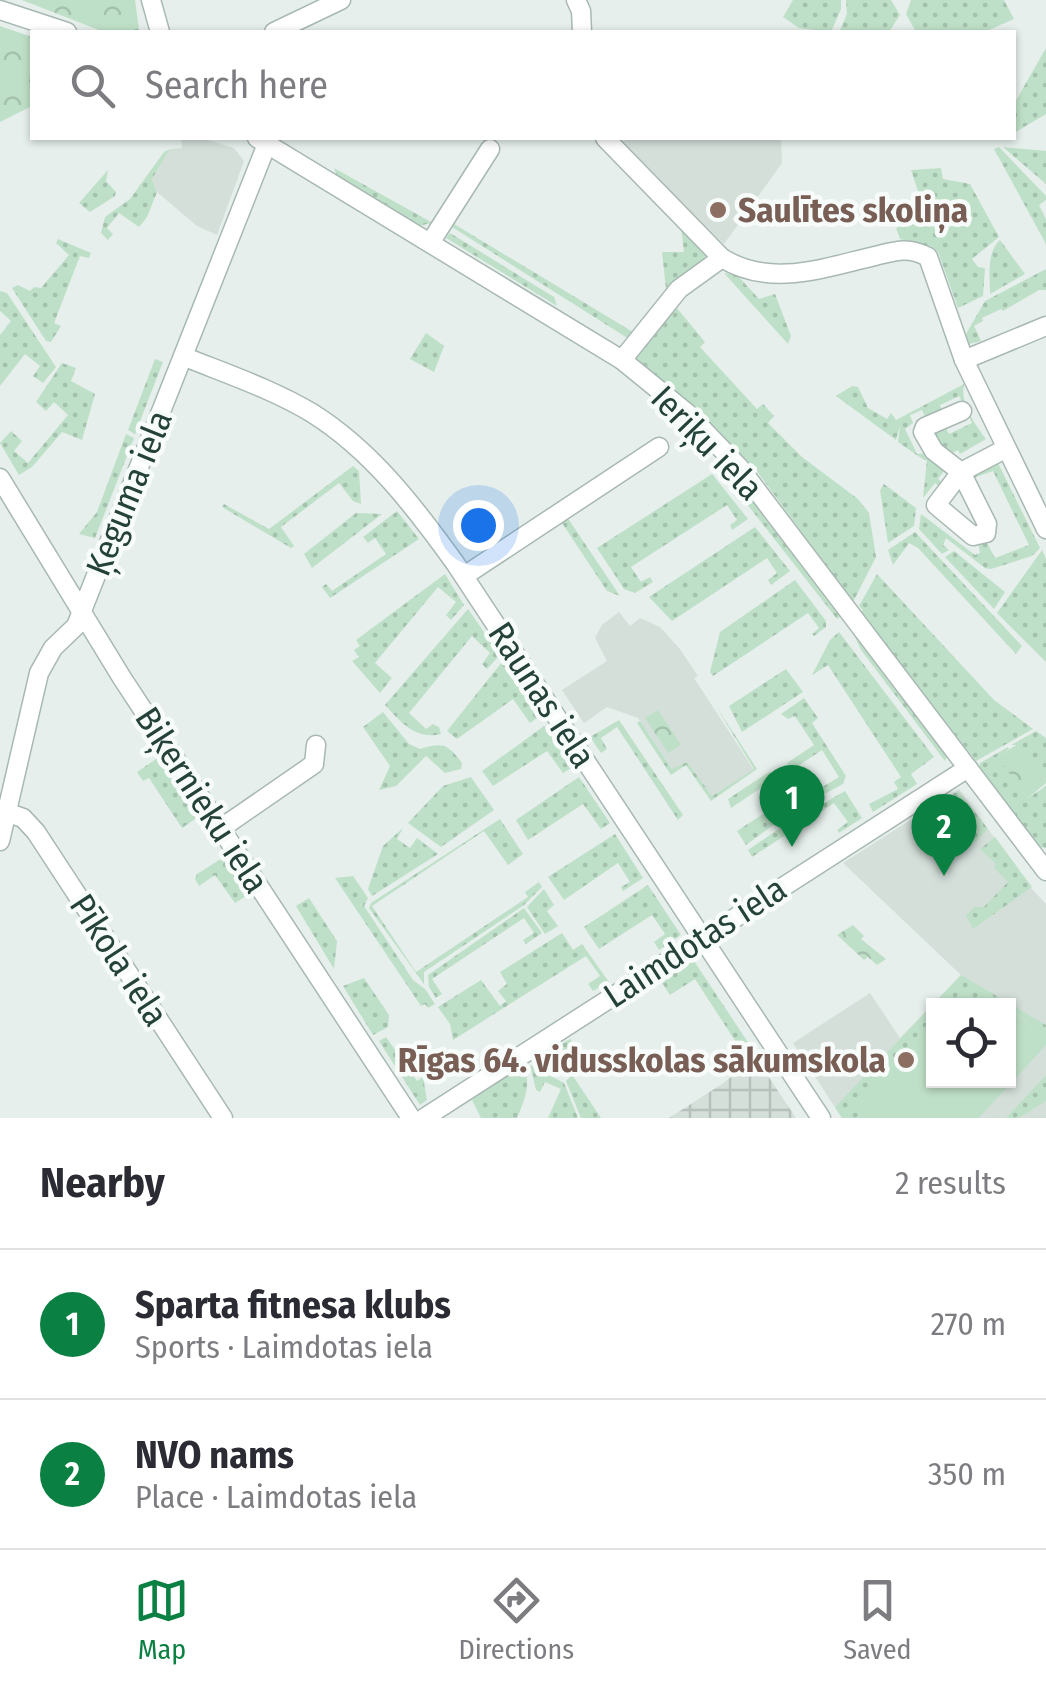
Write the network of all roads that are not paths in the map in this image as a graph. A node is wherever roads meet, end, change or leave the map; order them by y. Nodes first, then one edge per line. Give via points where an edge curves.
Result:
1 (151, 0) edge
2 (576, 0) edge
3 (333, 2) edge
4 (0, 10) edge
5 (61, 30) edge
6 (159, 30) edge
7 (278, 30) edge
8 (582, 30) edge
9 (262, 140) edge
10 (607, 140) edge
11 (490, 149) dead end
12 (430, 243) junction
13 (722, 258) junction
14 (1046, 326) edge
15 (185, 357) junction
16 (622, 360) junction
17 (964, 360) junction
18 (962, 411) dead end
19 (660, 447) dead end
20 (1005, 449) junction
21 (0, 478) edge
22 (1046, 529) edge
23 (464, 576) junction
24 (82, 613) junction
25 (316, 745) dead end
26 (968, 768) junction
27 (220, 828) junction
28 (2, 829) edge
29 (1046, 871) edge
30 (702, 938) junction
31 (222, 1118) edge
32 (411, 1118) edge
33 (424, 1118) edge
34 (820, 1118) edge

1 - 6 street
2 - 8 street
3 - 7 street
4 - 5 street
9 - 12 street, Ieriķu iela
9 - 15 street, Ķeguma iela
10 - 13 street
11 - 12 street
12 - 16 street, Ieriķu iela
13 - 16 street via 679,289
13 - 17 street via 772,276 896,250 919,252 932,264
14 - 17 street
15 - 23 street, Raunas iela via 281,397 334,428 406,498
15 - 24 street, Ķeguma iela
16 - 26 street, Ieriķu iela via 739,467
17 - 20 street
18 - 20 street via 925,427 934,451 961,472
19 - 23 street
20 - 22 street
21 - 24 street, Biķernieku iela
23 - 30 street, Raunas iela
24 - 27 street, Biķernieku iela
24 - 28 street, Ķeguma iela via 39,673
25 - 27 street via 314,764
26 - 29 street, Ieriķu iela
26 - 30 street, Laimdotas iela
27 - 32 street, Biķernieku iela
28 - 31 street, Pīkola iela via 24,818 36,832
30 - 33 street, Laimdotas iela
30 - 34 street, Raunas iela

